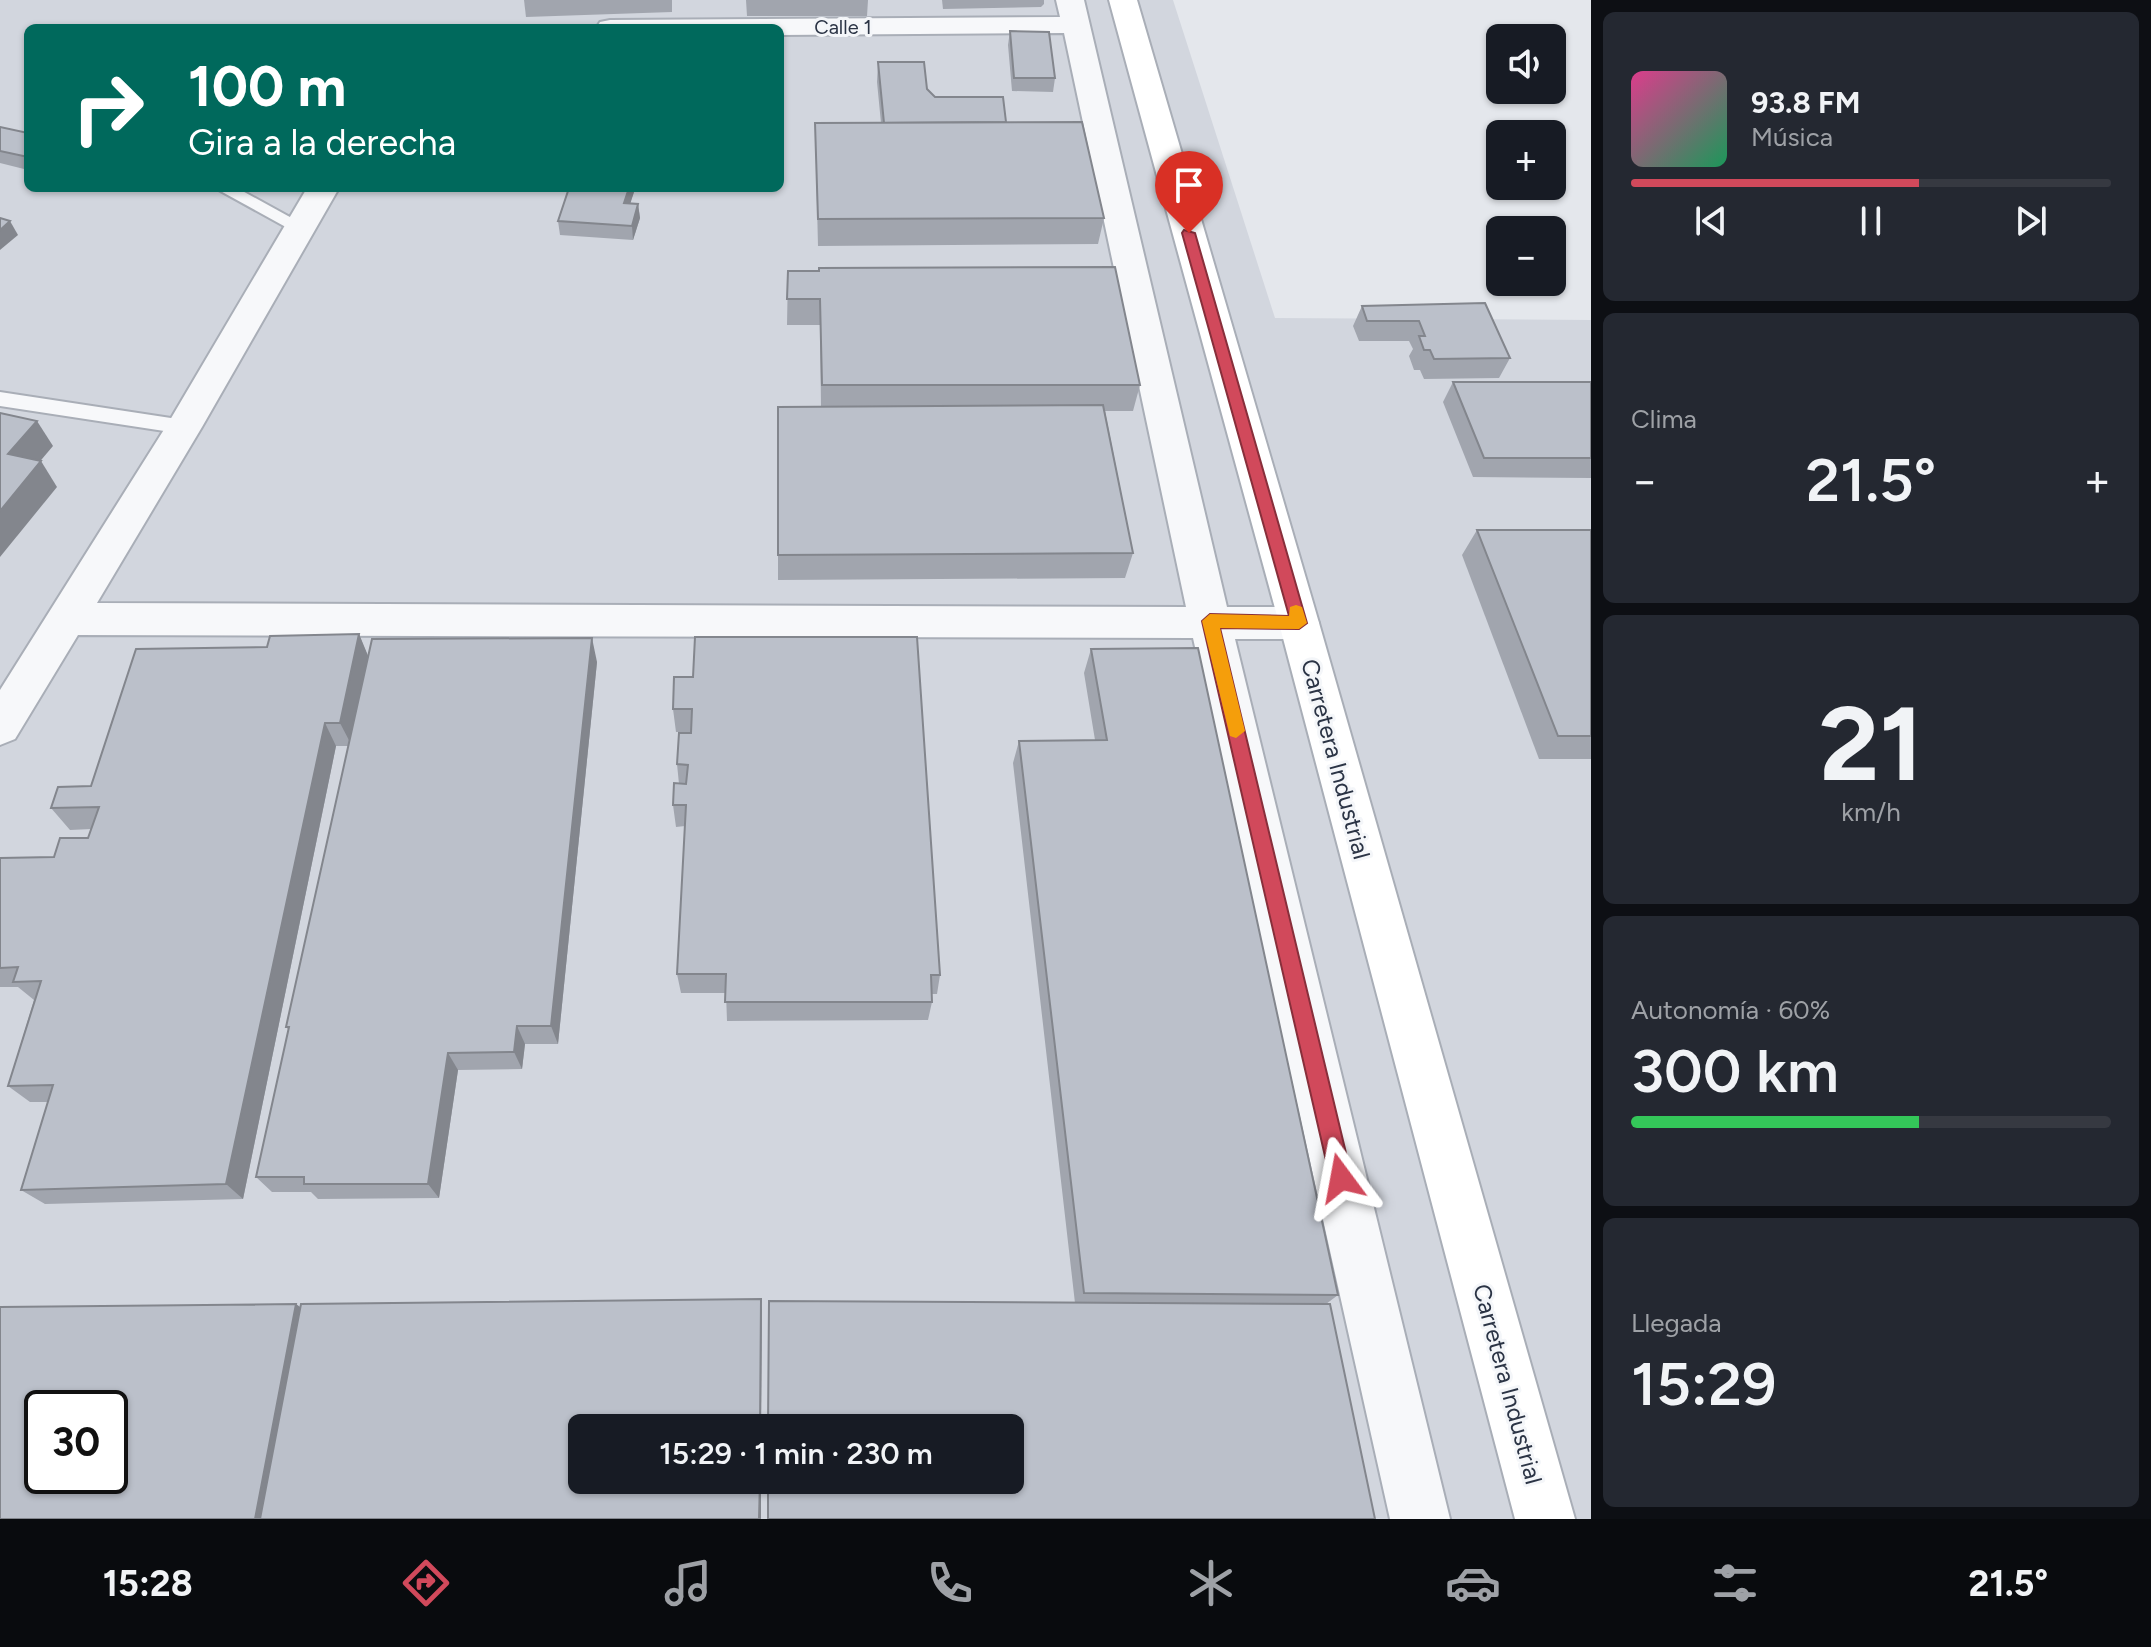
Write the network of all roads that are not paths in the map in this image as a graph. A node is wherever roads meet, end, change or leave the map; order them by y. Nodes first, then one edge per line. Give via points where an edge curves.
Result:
1 (1123, 0) edge
2 (1073, 13) edge
3 (733, 24) edge
4 (232, 192) edge
5 (321, 192) edge
6 (299, 227) junction
7 (0, 399) edge
8 (184, 427) junction
9 (64, 619) junction
10 (1210, 621) junction
11 (1299, 623) junction
12 (0, 727) edge
13 (1420, 1519) edge
14 (1545, 1519) edge

1 - 11 street, Carretera Industrial
2 - 3 street, Calle 1
2 - 10 street
4 - 6 lane
5 - 6 street
6 - 8 street
7 - 8 lane
8 - 9 street
9 - 10 street
9 - 12 street
10 - 11 street
10 - 13 street
11 - 14 street, Carretera Industrial

